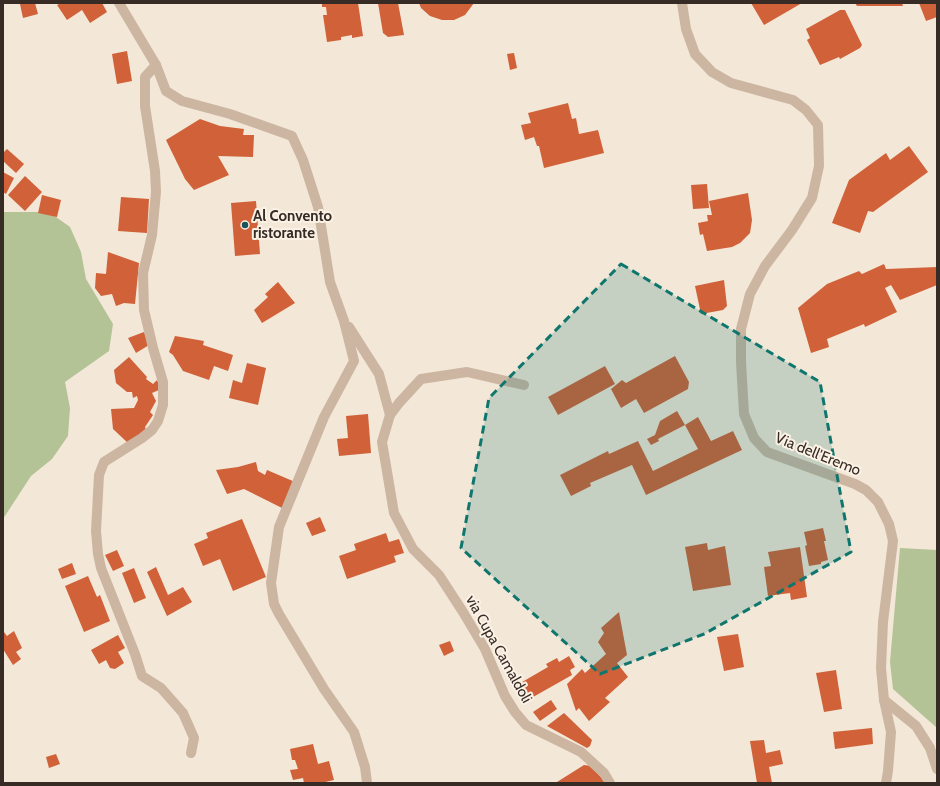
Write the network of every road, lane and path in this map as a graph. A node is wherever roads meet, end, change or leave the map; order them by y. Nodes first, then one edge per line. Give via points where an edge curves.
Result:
1 (119, 3) edge
2 (682, 3) edge
3 (156, 65) junction
4 (344, 321) junction
5 (524, 385) dead end
6 (390, 415) junction
7 (884, 700) junction
8 (191, 753) dead end
9 (937, 769) edge
10 (367, 783) edge
11 (610, 783) edge
12 (886, 783) edge

1 - 3 street
2 - 7 street, Via dell'Eremo via 686,29 695,54 712,72 731,83 792,100 806,110 818,125 819,166 812,198 765,266 750,294 741,329 744,414 754,438 767,452 866,490 878,502 889,524 893,541 883,622 881,668
3 - 4 street via 166,91 182,101 230,114 292,136 303,160 318,207 330,282
3 - 8 street via 145,77 145,106 156,192 152,235 143,273 144,310 163,382 163,405 152,430 104,462 99,475 96,531 100,568 136,654 142,676 161,688 183,713 194,738
4 - 6 street via 379,374
4 - 10 street via 354,360 324,417 279,528 271,583 274,604 279,614 324,689 354,732 365,767
5 - 6 street, via Cupa Camaldoli via 467,372 421,378
6 - 11 street, via Cupa Camaldoli via 382,442 388,482 394,513 412,549 439,575 463,612 485,649 505,696 526,725 581,752 604,773
7 - 9 street via 916,726 930,748
7 - 12 street, Via dell'Eremo via 891,732

